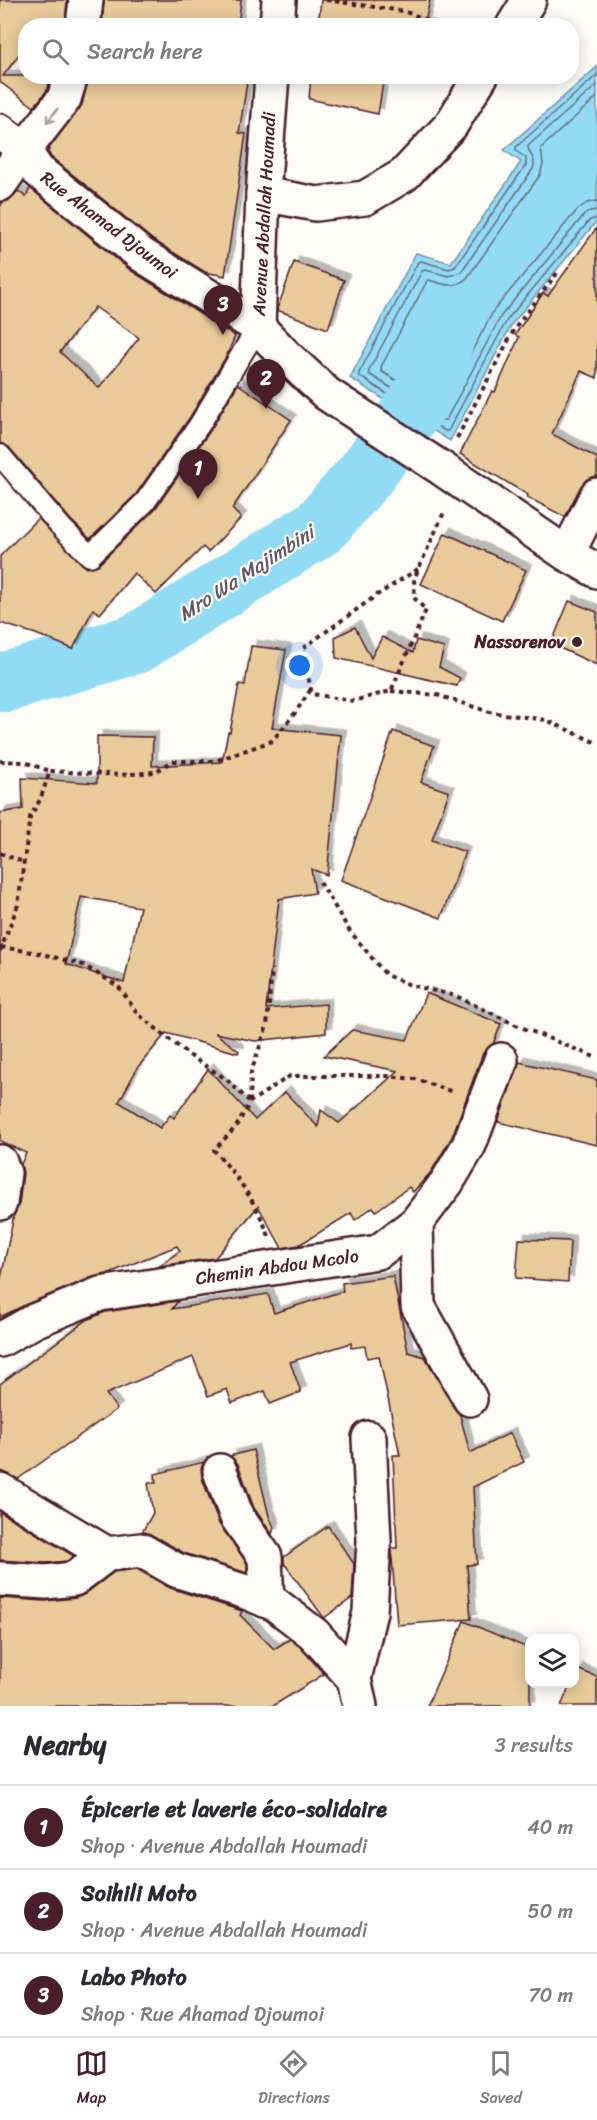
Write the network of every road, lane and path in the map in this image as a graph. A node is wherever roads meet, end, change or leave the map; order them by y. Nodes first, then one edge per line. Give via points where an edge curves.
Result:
1 (86, 0) edge
2 (279, 0) edge
3 (326, 0) edge
4 (529, 0) edge
5 (83, 18) edge
6 (278, 18) edge
7 (422, 18) edge
8 (518, 18) edge
9 (69, 84) edge
10 (271, 84) edge
11 (476, 84) edge
12 (12, 141) edge
13 (0, 184) edge
14 (263, 194) junction
15 (558, 272) dead end
16 (258, 327) junction
17 (0, 455) edge
18 (444, 470) junction
19 (597, 495) edge
20 (567, 554) junction
21 (418, 569) junction
22 (597, 571) edge
23 (311, 688) junction
24 (391, 691) junction
25 (597, 743) edge
26 (0, 761) edge
27 (50, 771) junction
28 (0, 853) edge
29 (23, 862) junction
30 (320, 882) dead end
31 (1, 949) edge
32 (272, 969) dead end
33 (516, 1025) junction
34 (597, 1058) edge
35 (501, 1060) joint
36 (250, 1102) junction
37 (485, 1103) junction
38 (0, 1162) edge
39 (0, 1203) edge
40 (416, 1223) junction
41 (282, 1268) junction
42 (0, 1340) edge
43 (470, 1399) dead end
44 (369, 1438) dead end
45 (220, 1472) dead end
46 (0, 1490) edge
47 (107, 1554) junction
48 (0, 1579) edge
49 (267, 1601) junction
50 (357, 1692) edge

1 - 5 street
2 - 6 street
3 - 7 path via 403,11
4 - 8 street
9 -> 12 street via 64,99
10 - 14 street, Avenue Abdallah Houmadi
11 - 14 street via 451,125 404,175 365,198 316,204
12 - 13 street
12 - 16 street, Rue Ahamad Djoumoi via 37,170 142,255
14 - 16 street, Avenue Abdallah Houmadi
15 - 18 path via 515,328
16 - 17 lane via 200,423 145,502 90,556
16 - 18 street, Avenue Abdallah Houmadi via 327,394
18 - 20 street
18 - 21 path
19 - 20 street
20 - 22 street
21 - 23 path via 302,650
21 - 24 path via 415,599 426,610
23 - 24 path via 312,693 353,700
23 - 27 path via 296,714 272,741 215,761 173,761 155,772 120,775
24 - 25 path via 437,695 490,712 546,720
26 - 27 path via 24,762
27 - 29 path via 30,818
28 - 29 path
29 - 31 path via 18,906
30 - 33 path via 349,930 386,975 456,996
31 - 36 path via 39,953 83,965 118,986 138,1014 226,1079
32 - 36 path via 267,1026 251,1071
33 - 34 path
33 - 35 path
35 - 37 street, Chemin Abdou Mcolo
36 - 37 path via 290,1076 387,1076 415,1079
36 - 41 path via 236,1127 214,1150 245,1188
37 - 40 street, Chemin Abdou Mcolo via 469,1145
38 - 39 street via 4,1173
40 - 41 street, Chemin Abdou Mcolo via 378,1252
40 - 43 street via 418,1306
41 - 42 street, Chemin Abdou Mcolo via 100,1294 34,1321
44 - 50 street via 374,1541 370,1612
45 - 49 street via 237,1517 265,1557
46 - 47 street
47 - 48 street via 74,1579
47 - 49 street via 141,1550 176,1570
49 - 50 street via 314,1634

